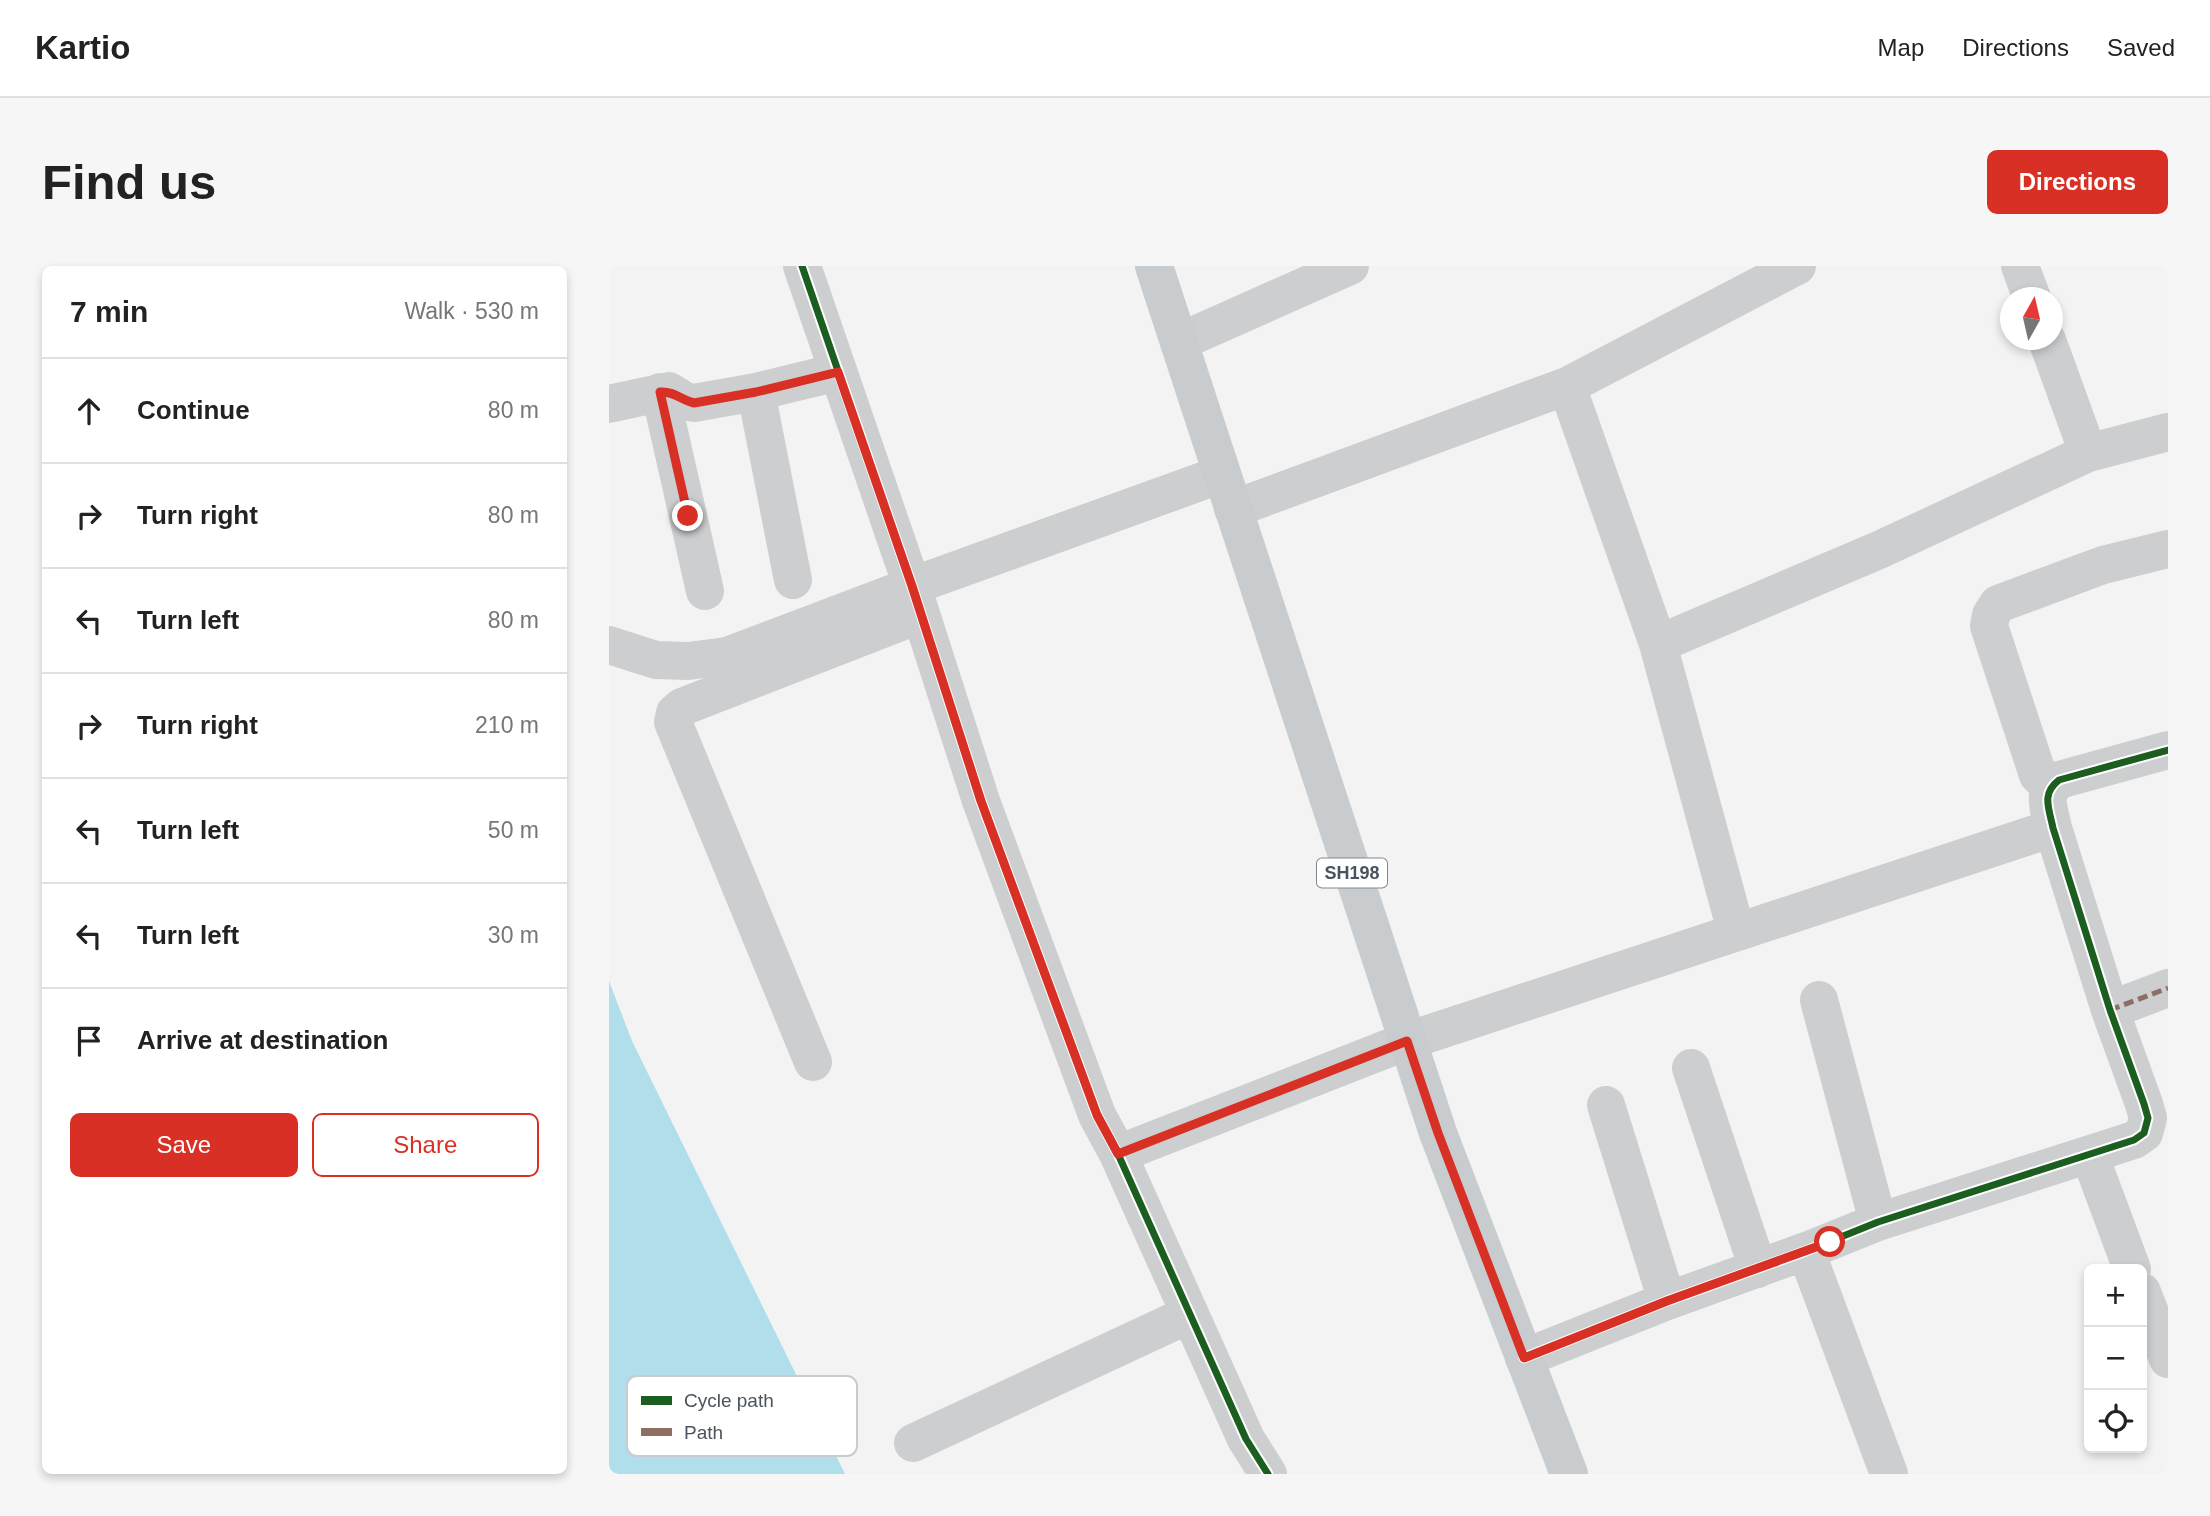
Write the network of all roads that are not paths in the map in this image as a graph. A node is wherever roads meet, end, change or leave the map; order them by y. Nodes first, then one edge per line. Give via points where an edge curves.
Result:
1 (802, 266) edge
2 (1154, 266) edge
3 (1350, 266) edge
4 (1797, 266) edge
5 (2020, 266) edge
6 (2028, 287) edge
7 (1179, 342) junction
8 (2051, 350) edge
9 (838, 372) junction
10 (1567, 387) junction
11 (660, 392) junction
12 (756, 392) junction
13 (609, 404) edge
14 (2168, 432) edge
15 (2088, 453) junction
16 (1228, 492) junction
17 (2168, 549) edge
18 (793, 580) dead end
19 (705, 591) dead end
20 (916, 600) junction
21 (1658, 644) junction
22 (609, 645) edge
23 (2168, 750) edge
24 (2050, 787) junction
25 (2053, 828) junction
26 (1736, 931) junction
27 (2168, 988) edge
28 (1819, 1000) dead end
29 (2110, 1010) junction
30 (1407, 1041) junction
31 (813, 1062) dead end
32 (1691, 1068) dead end
33 (1606, 1105) dead end
34 (1118, 1154) junction
35 (2090, 1156) junction
36 (1878, 1222) junction
37 (1807, 1251) junction
38 (2131, 1264) edge
39 (1758, 1269) junction
40 (1667, 1301) junction
41 (2147, 1305) edge
42 (1190, 1314) junction
43 (1524, 1358) junction
44 (2168, 1359) edge
45 (913, 1443) dead end
46 (1268, 1474) edge
47 (1569, 1474) edge
48 (1889, 1474) edge

1 - 9 street
2 - 7 main road, SH198
3 - 7 street
4 - 10 street
5 - 6 street
7 - 16 main road, SH198
8 - 15 street
9 - 12 street
9 - 20 street
10 - 16 street
10 - 21 street
11 - 12 street via 669,391 694,403
11 - 13 street
11 - 19 street
12 - 18 street
14 - 15 street
15 - 21 street via 1879,550
16 - 20 street
16 - 30 main road, SH198
17 - 24 street via 2045,586 1998,604 1991,615 1989,626 2038,775
20 - 22 street via 727,656 656,660
20 - 31 street via 675,713 676,731
20 - 34 street via 986,814 1097,1115
21 - 26 street
23 - 24 street via 2059,780
24 - 25 street via 2047,799
25 - 26 street
25 - 29 street
26 - 30 street
27 - 29 street
28 - 36 street
29 - 35 street via 2148,1118 2144,1133 2134,1140
30 - 34 street
30 - 43 main road, SH198
32 - 39 street
33 - 40 street
34 - 42 street
35 - 36 street
35 - 38 street
36 - 37 street
37 - 39 street
37 - 48 street
39 - 40 street
40 - 43 street
41 - 44 street
42 - 45 street
42 - 46 street via 1247,1439
43 - 47 main road, SH198

